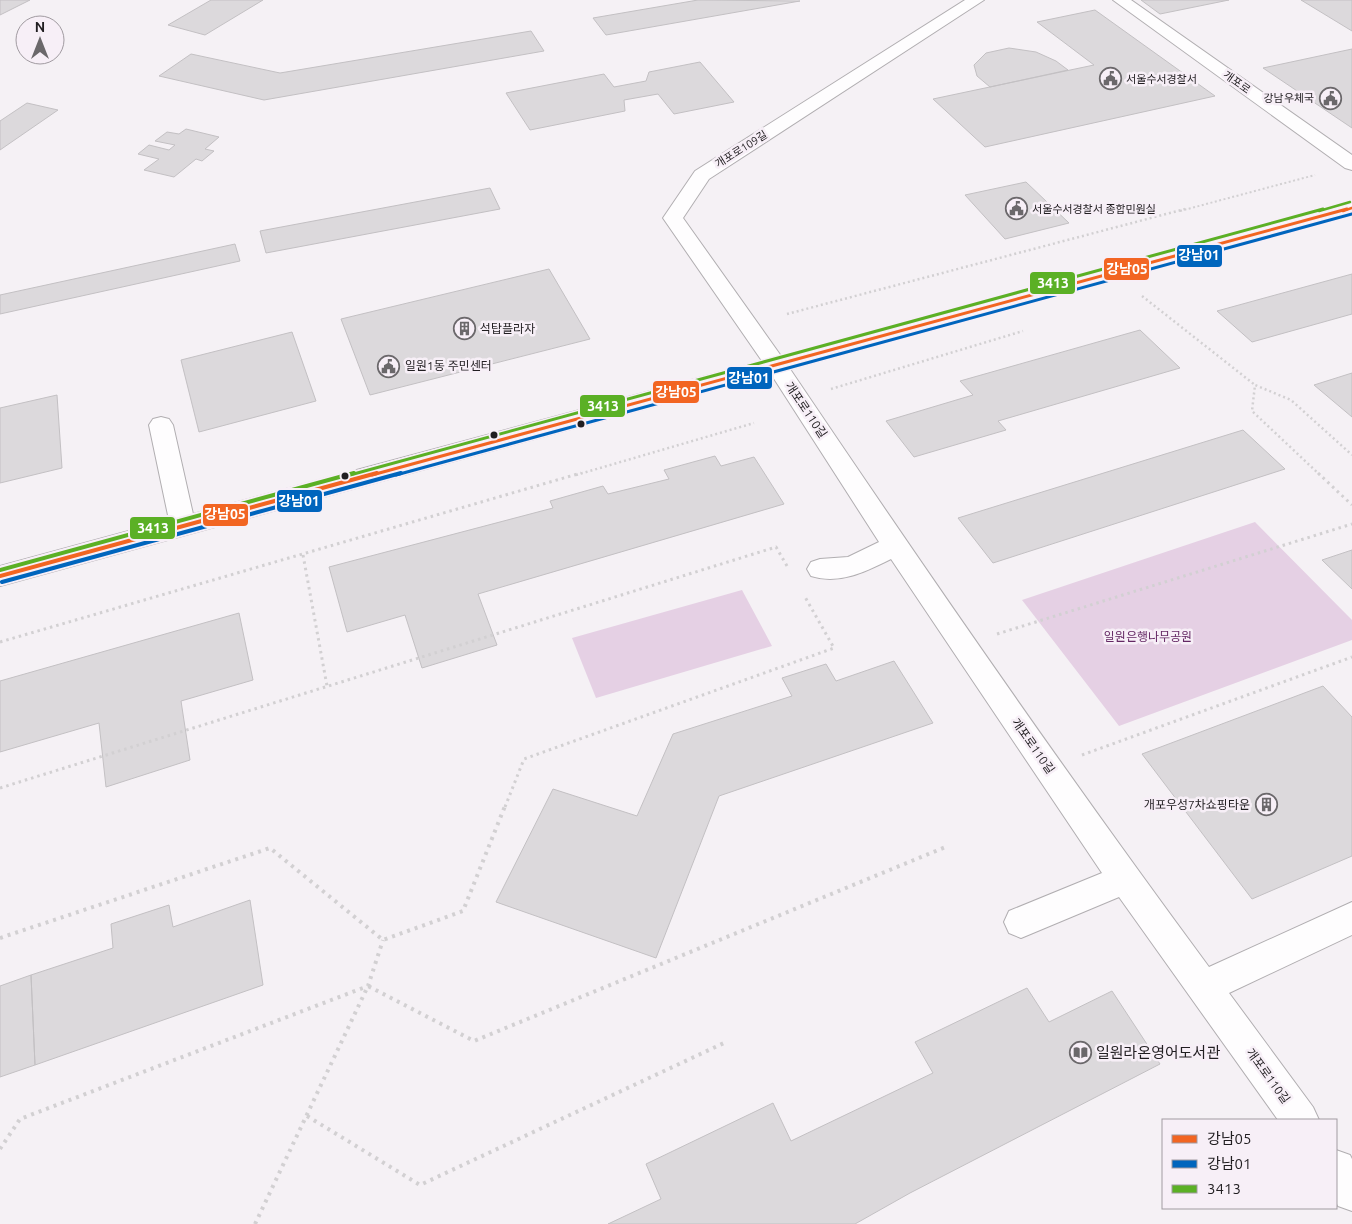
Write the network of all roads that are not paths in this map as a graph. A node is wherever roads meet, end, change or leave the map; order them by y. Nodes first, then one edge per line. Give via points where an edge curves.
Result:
1 (976, 0) edge
2 (1122, 0) edge
3 (1352, 164) edge
4 (1352, 208) edge
5 (776, 365) junction
6 (161, 425) dead end
7 (183, 526) junction
8 (895, 545) junction
9 (820, 569) dead end
10 (0, 576) edge
11 (1125, 879) junction
12 (1352, 918) edge
13 (1021, 922) dead end
14 (1203, 987) junction
15 (1299, 1119) edge
16 (1337, 1170) edge
17 (1352, 1192) edge

1 - 5 street, 개포로109길 via 702,175 673,218
2 - 3 street, 개포로
4 - 5 street
5 - 7 street
5 - 8 street, 개포로110길
6 - 7 street
7 - 10 street
8 - 9 street via 852,567
8 - 11 street, 개포로110길
11 - 13 street
11 - 14 street, 개포로110길
12 - 14 street
14 - 15 street, 개포로110길
16 - 17 street

